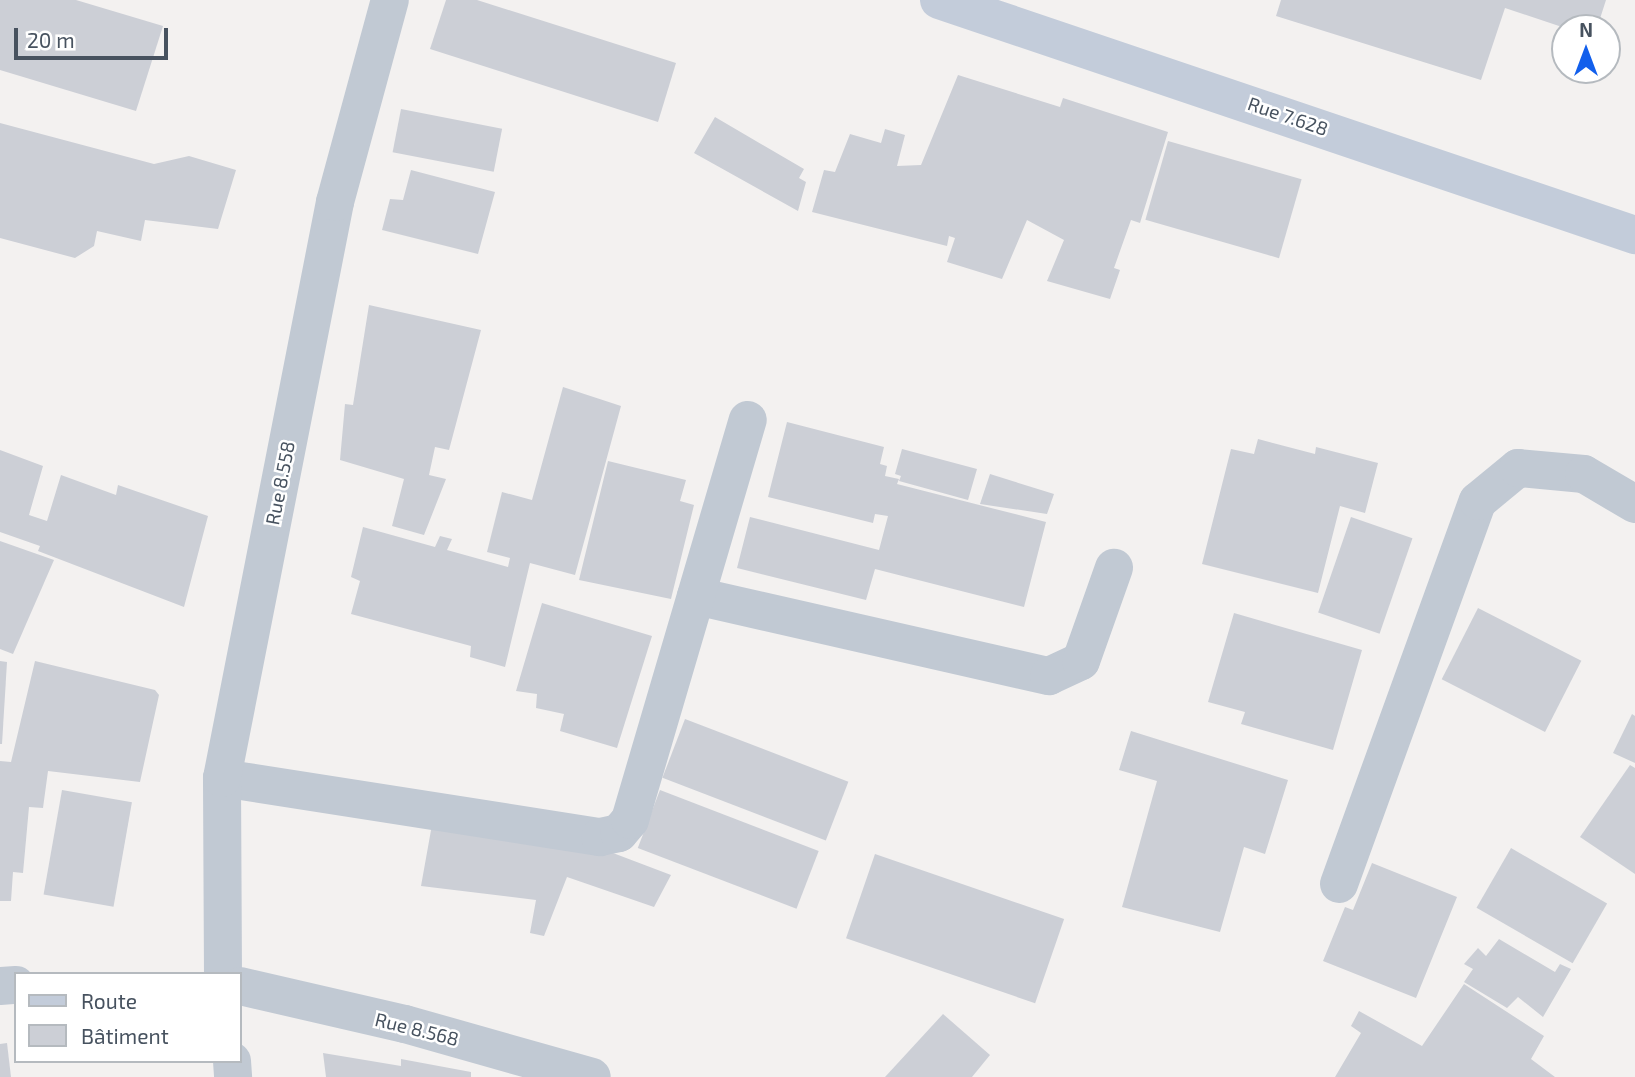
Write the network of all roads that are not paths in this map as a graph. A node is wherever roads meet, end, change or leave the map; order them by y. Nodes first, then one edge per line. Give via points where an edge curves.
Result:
1 (390, 0) edge
2 (939, 0) edge
3 (1635, 235) edge
4 (748, 420) dead end
5 (1635, 504) edge
6 (1114, 568) dead end
7 (696, 596) junction
8 (222, 778) junction
9 (1339, 884) dead end
10 (223, 972) edge
11 (242, 986) edge
12 (592, 1077) edge

1 - 8 street, Rue 8.558 via 335,202
2 - 3 main road, Rue 7.628
4 - 7 street
5 - 9 street via 1584,474 1518,468 1478,501
6 - 7 street via 1081,662 1049,676
7 - 8 street via 630,820 619,833 600,836
8 - 10 street, Rue 8.558
11 - 12 street, Rue 8.568 via 405,1024

